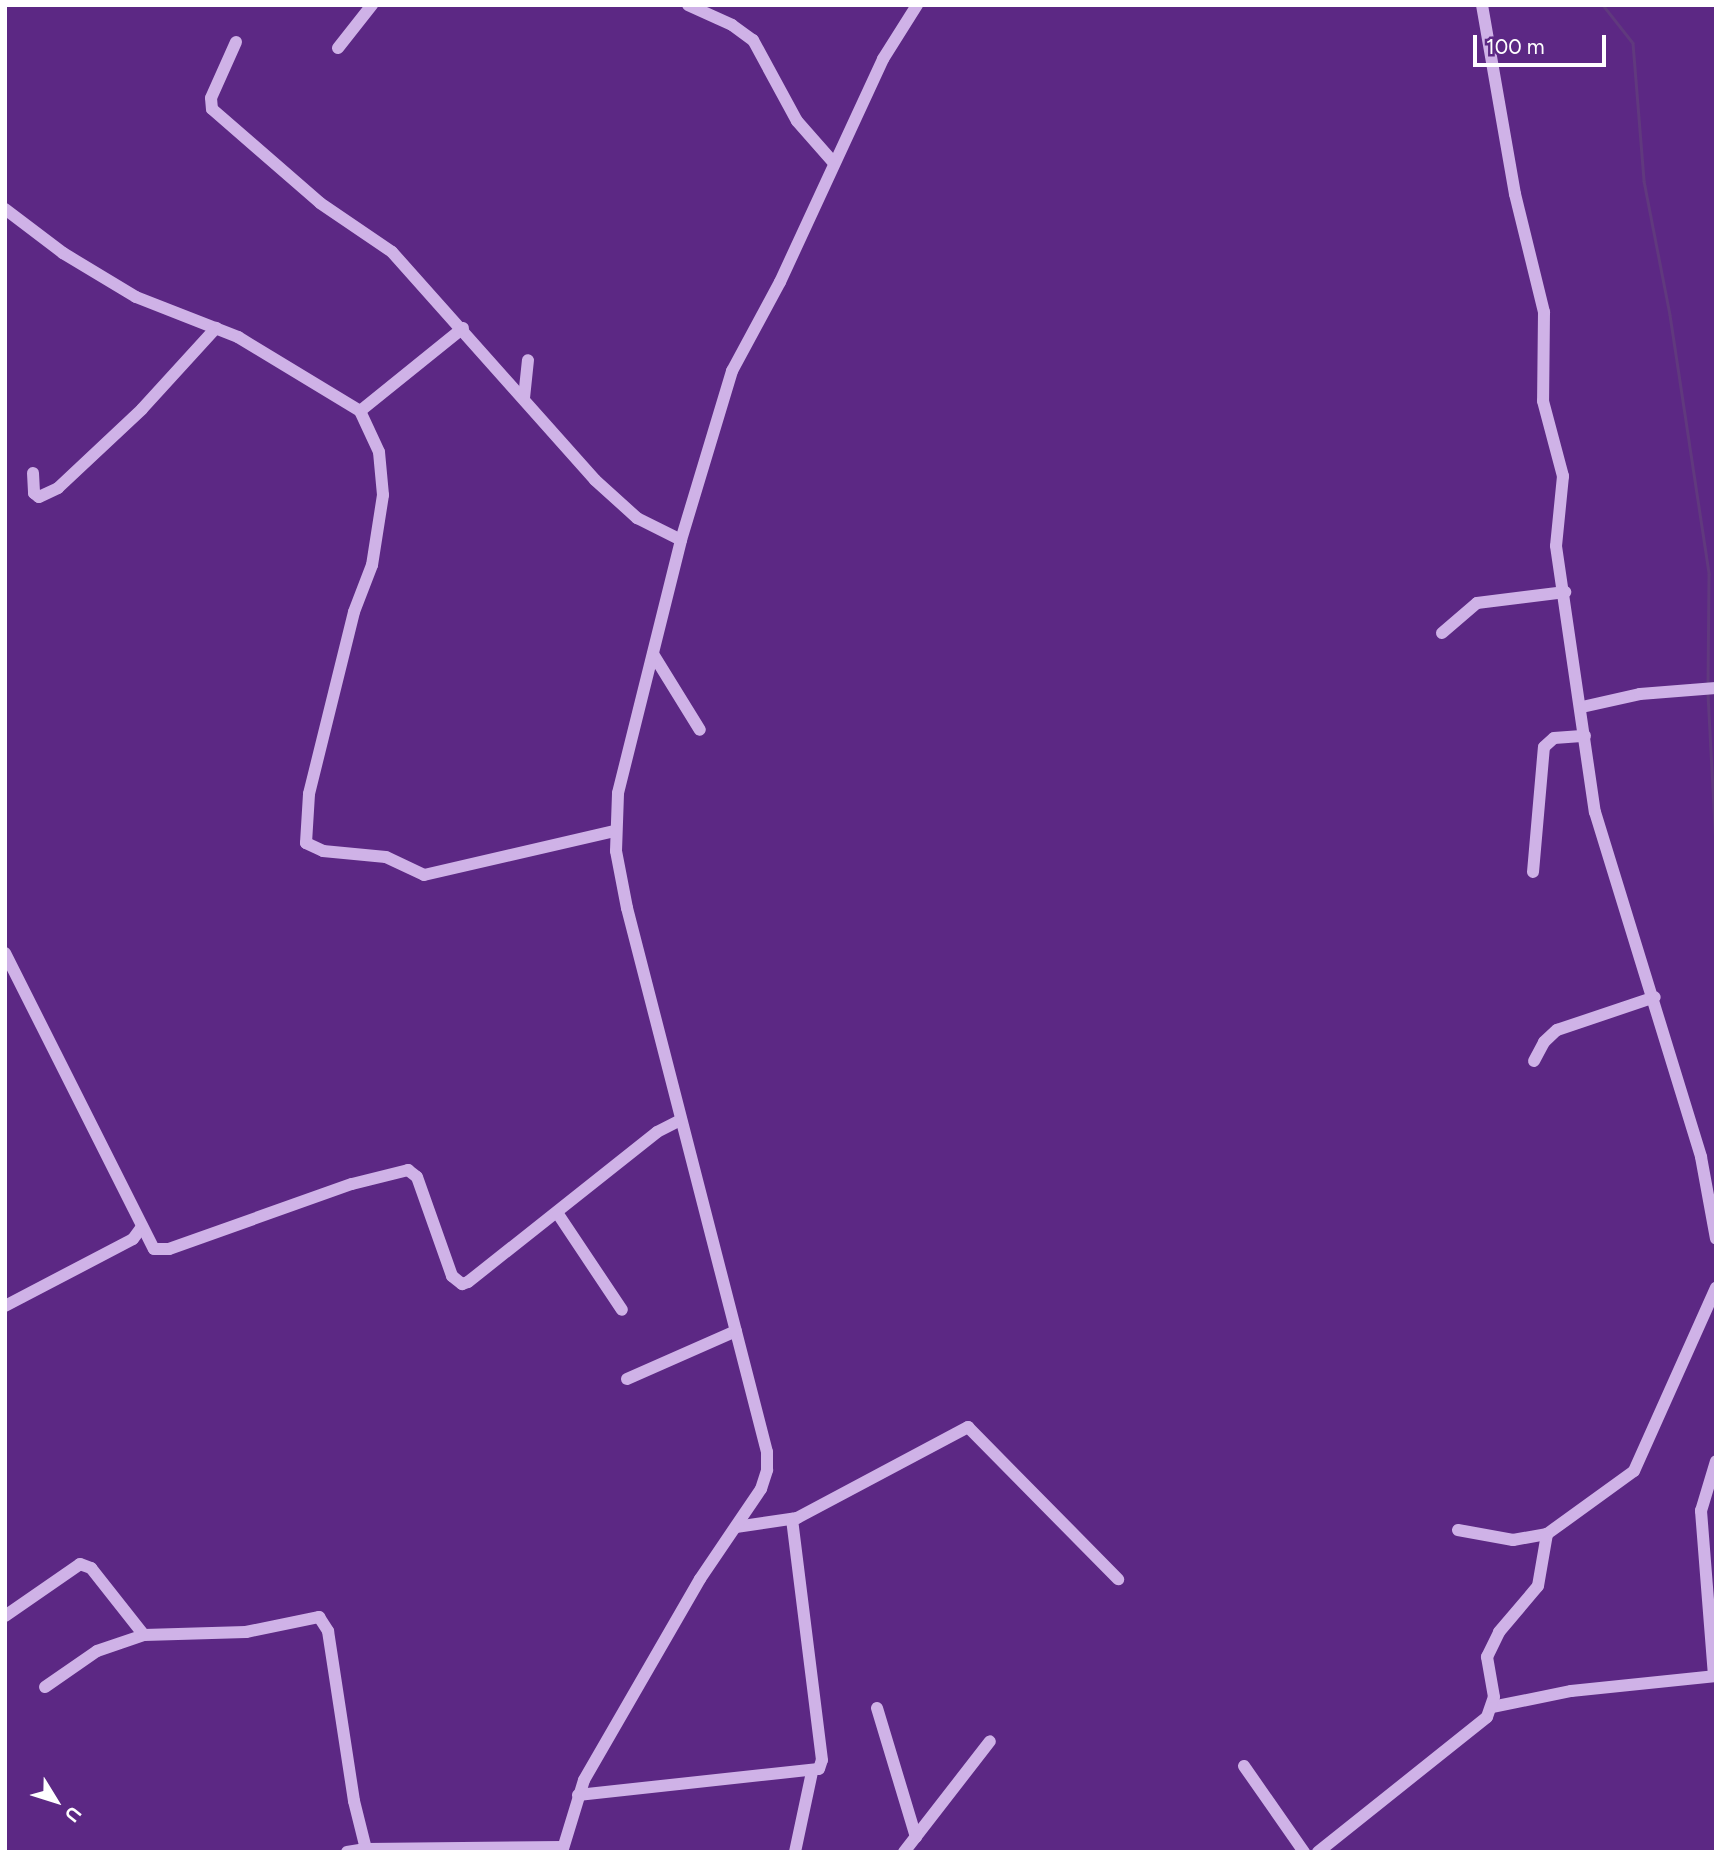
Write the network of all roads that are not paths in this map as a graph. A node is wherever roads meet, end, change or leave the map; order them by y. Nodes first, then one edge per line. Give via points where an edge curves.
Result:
1 (372, 5) edge
2 (688, 5) edge
3 (917, 5) edge
4 (1482, 5) edge
5 (236, 42) dead end
6 (338, 48) dead end
7 (833, 162) junction
8 (5, 209) edge
9 (216, 328) junction
10 (463, 328) junction
11 (528, 360) dead end
12 (524, 398) junction
13 (360, 411) junction
14 (33, 473) dead end
15 (681, 540) junction
16 (1565, 592) junction
17 (1442, 633) dead end
18 (653, 654) junction
19 (1716, 688) edge
20 (1582, 707) junction
21 (700, 730) dead end
22 (1586, 736) junction
23 (615, 831) junction
24 (1533, 872) dead end
25 (5, 953) edge
26 (1655, 997) junction
27 (1534, 1061) dead end
28 (681, 1120) junction
29 (558, 1214) junction
30 (141, 1228) junction
31 (1716, 1239) edge
32 (1716, 1288) edge
33 (5, 1306) edge
34 (622, 1310) dead end
35 (736, 1331) junction
36 (627, 1379) dead end
37 (1716, 1461) edge
38 (792, 1519) junction
39 (736, 1527) junction
40 (1458, 1531) dead end
41 (1547, 1534) junction
42 (1118, 1578) dead end
43 (5, 1616) edge
44 (144, 1635) junction
45 (1715, 1676) edge
46 (45, 1687) dead end
47 (1492, 1707) junction
48 (877, 1708) dead end
49 (990, 1741) dead end
50 (1244, 1766) dead end
51 (811, 1772) junction
52 (578, 1795) junction
53 (916, 1837) junction
54 (366, 1849) junction
55 (562, 1849) edge
56 (347, 1852) edge
57 (795, 1852) edge
58 (904, 1852) edge
59 (1304, 1852) edge
60 (1318, 1852) edge

1 - 6 street
2 - 7 street via 753,40 797,121
3 - 7 street via 883,59
4 - 16 street via 1515,194 1544,312 1543,401 1562,463 1554,530
5 - 10 street via 211,97 212,109 320,203 392,252
7 - 15 street via 780,282 732,371
8 - 9 street via 63,253 136,296
9 - 13 street
9 - 14 street via 142,409 58,488 39,497 34,493
10 - 12 street
10 - 13 street
11 - 12 street
12 - 15 street via 622,506
13 - 23 street via 379,452 383,495 372,565 354,612 309,794 306,843 323,852 386,857 419,873 436,874
15 - 18 street
16 - 17 street via 1477,603
16 - 20 street
18 - 21 street
18 - 23 street via 618,793
19 - 20 street via 1640,694
20 - 22 street
22 - 24 street via 1554,738 1544,747
22 - 26 street via 1595,812 1621,905
23 - 28 street via 627,908
25 - 30 street via 71,1090 118,1172
26 - 27 street via 1558,1030 1544,1042
26 - 31 street via 1701,1157
28 - 29 street via 657,1132
28 - 35 street
29 - 30 street via 462,1284 452,1276 416,1177 408,1170 352,1184 169,1249 154,1249
29 - 34 street
30 - 33 street via 133,1239
32 - 41 street via 1639,1463 1577,1517
35 - 36 street
35 - 39 street via 767,1452 761,1489
37 - 45 street via 1701,1511
38 - 39 street
38 - 42 street via 968,1427
38 - 51 street via 822,1760
39 - 52 street via 630,1698
40 - 41 street via 1513,1540
41 - 47 street via 1538,1586 1499,1632 1487,1657
43 - 44 street via 80,1564 91,1568
44 - 46 street via 97,1651
44 - 54 street via 246,1632 316,1616 325,1620
45 - 47 street via 1571,1691
47 - 60 street via 1478,1727
48 - 53 street
49 - 53 street
50 - 59 street
51 - 52 street
51 - 57 street
52 - 55 street
53 - 58 street
54 - 55 street
54 - 56 street

